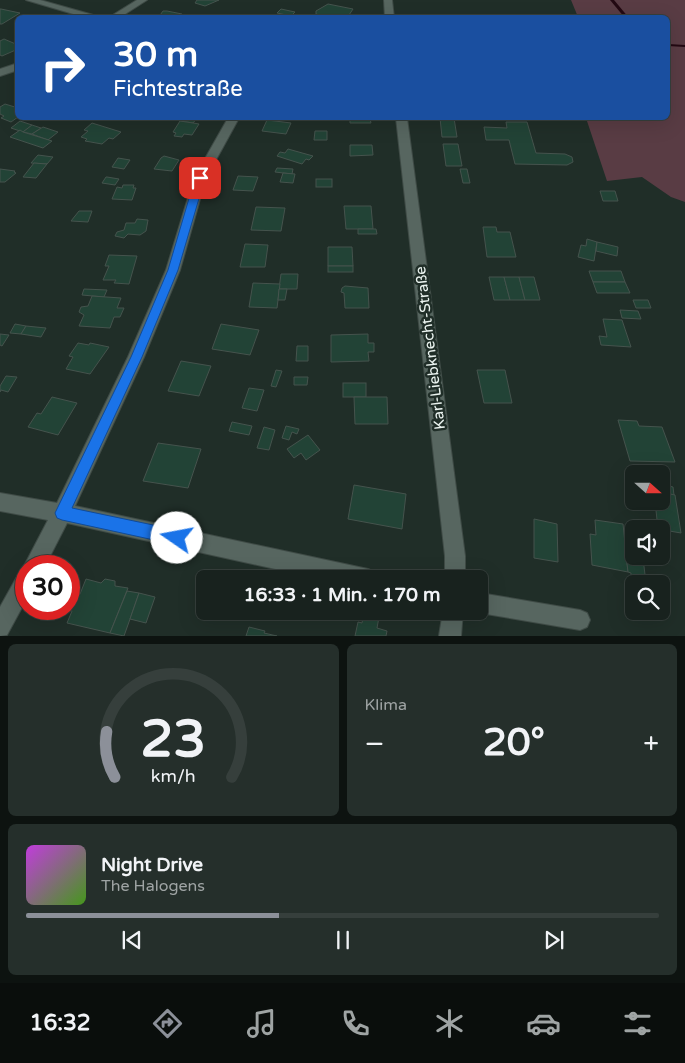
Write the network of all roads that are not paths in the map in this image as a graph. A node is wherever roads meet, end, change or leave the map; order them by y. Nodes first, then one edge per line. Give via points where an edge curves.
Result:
1 (30, 0) edge
2 (143, 0) edge
3 (388, 0) edge
4 (88, 15) edge
5 (117, 15) edge
6 (390, 15) edge
7 (15, 67) edge
8 (0, 73) edge
9 (232, 120) edge
10 (401, 120) edge
11 (0, 502) edge
12 (62, 513) junction
13 (40, 555) edge
14 (326, 570) edge
15 (455, 570) edge
16 (15, 600) edge
17 (488, 604) edge
18 (452, 620) edge
19 (580, 620) dead end
20 (0, 628) edge
21 (450, 636) edge

1 - 4 street
2 - 5 street
3 - 6 street
7 - 8 street
9 - 12 street via 200,178 173,270
10 - 15 street, Karl-Liebknecht-Straße
11 - 12 street
12 - 13 street
12 - 14 street
16 - 20 street
17 - 19 street
18 - 21 street

